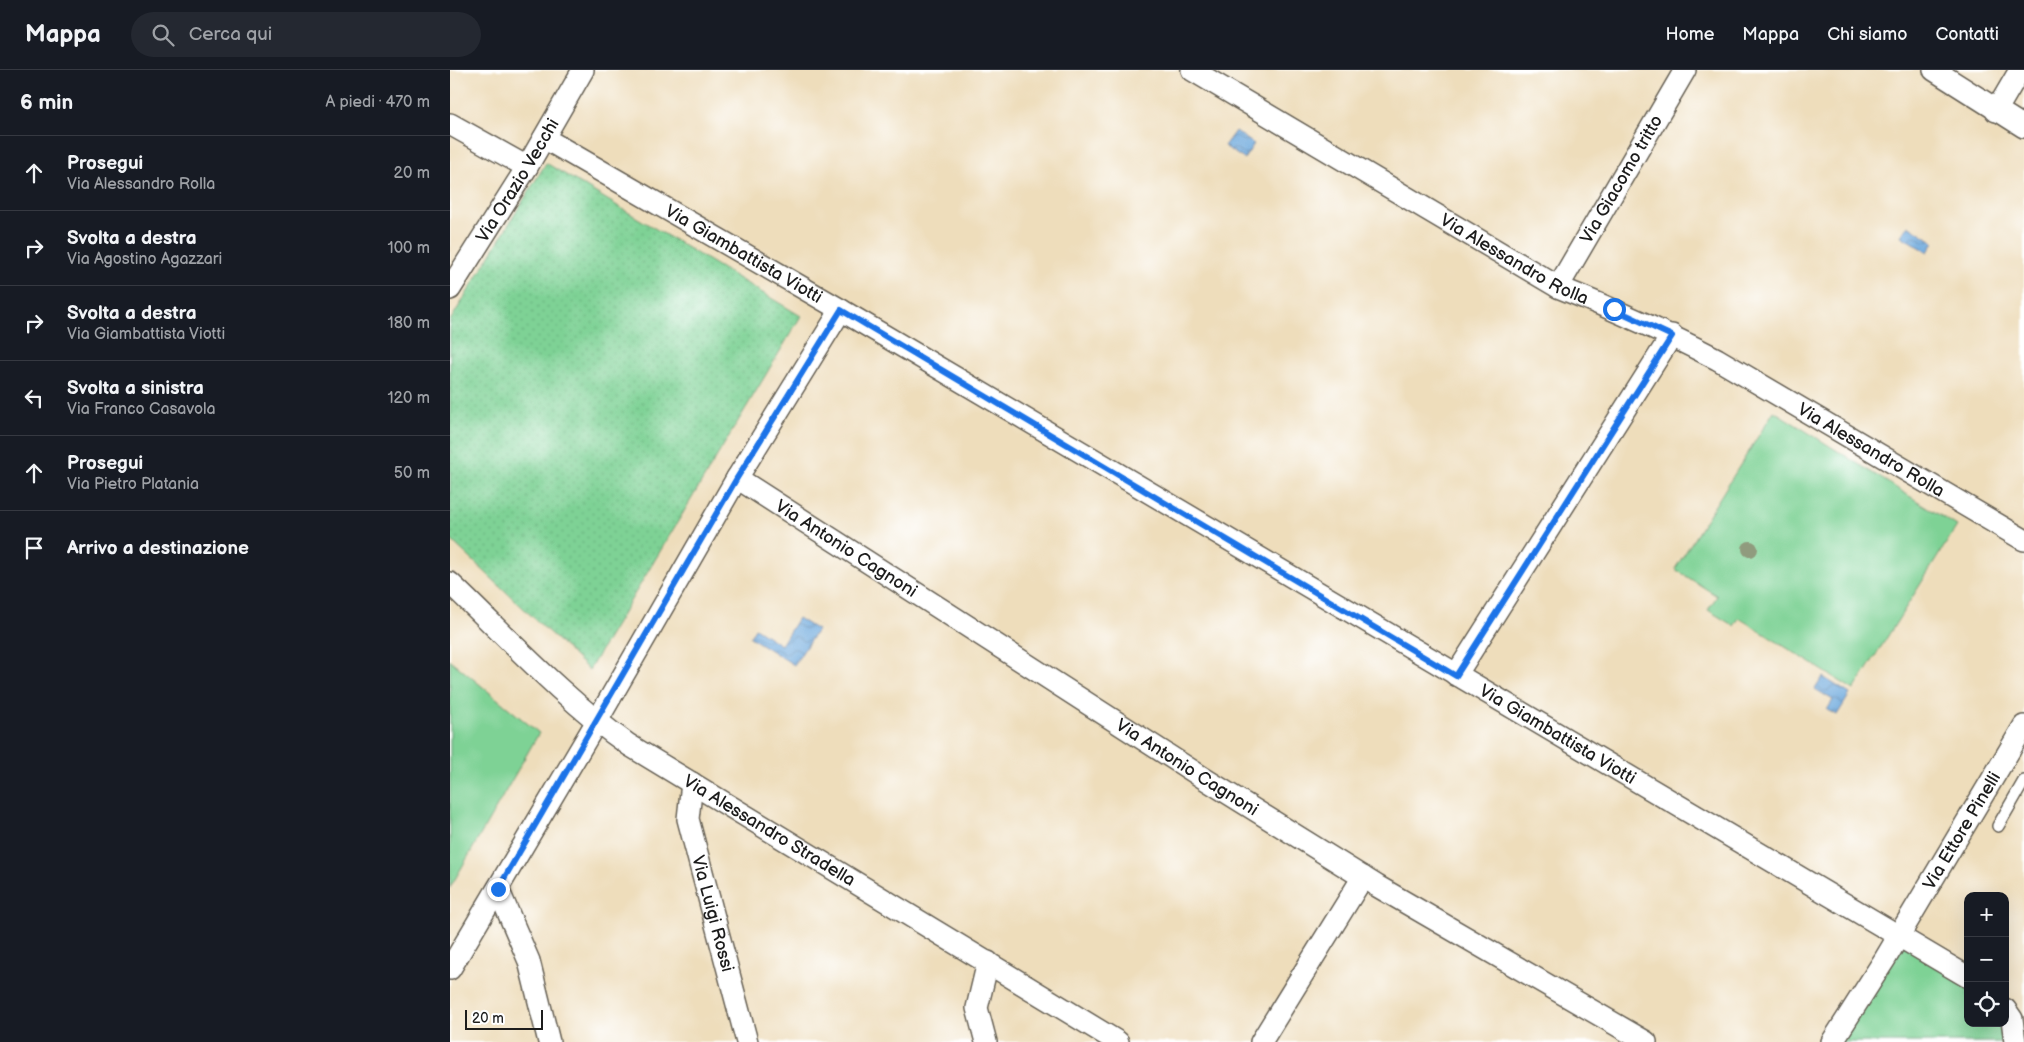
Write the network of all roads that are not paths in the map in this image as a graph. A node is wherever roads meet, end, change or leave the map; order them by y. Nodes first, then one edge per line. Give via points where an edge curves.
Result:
1 (583, 70) edge
2 (1192, 70) edge
3 (1685, 70) edge
4 (1934, 70) edge
5 (2020, 70) edge
6 (1996, 111) junction
7 (450, 124) edge
8 (2024, 127) edge
9 (544, 138) junction
10 (527, 167) junction
11 (1558, 287) junction
12 (450, 289) edge
13 (841, 310) junction
14 (1672, 336) junction
15 (737, 478) junction
16 (2024, 540) edge
17 (450, 583) edge
18 (1456, 676) junction
19 (597, 721) junction
20 (2024, 726) edge
21 (2024, 781) edge
22 (692, 782) junction
23 (1998, 826) dead end
24 (1363, 877) junction
25 (498, 889) junction
26 (1898, 936) junction
27 (988, 962) junction
28 (450, 969) edge
29 (1964, 975) edge
30 (2009, 1015) edge
31 (549, 1042) edge
32 (747, 1042) edge
33 (986, 1042) edge
34 (1118, 1042) edge
35 (1261, 1042) edge
36 (1646, 1042) edge
37 (1832, 1042) edge
38 (2015, 1042) edge

1 - 9 street, Via Orazio Vecchi
2 - 11 street, Via Alessandro Rolla
3 - 11 street, Via Giacomo tritto
4 - 6 street
5 - 6 street
6 - 8 street
7 - 10 street
9 - 10 street, Via Orazio Vecchi
9 - 13 street, Via Giambattista Viotti
10 - 12 street, Via Orazio Vecchi
11 - 14 street, Via Alessandro Rolla
13 - 15 street
13 - 18 street, Via Giambattista Viotti
14 - 16 street, Via Alessandro Rolla via 1717,359
14 - 18 street
15 - 19 street
15 - 24 street, Via Antonio Cagnoni
17 - 19 street, Via Alessandro Stradella
18 - 26 street, Via Giambattista Viotti
19 - 22 street, Via Alessandro Stradella via 629,745
19 - 25 street
20 - 26 street, Via Ettore Pinelli
21 - 23 lane
22 - 27 street, Via Alessandro Stradella
22 - 32 street, Via Luigi Rossi via 688,819
24 - 35 street
24 - 36 street, Via Antonio Cagnoni
25 - 28 street
25 - 31 street via 529,960
26 - 29 street, Via Giambattista Viotti
26 - 37 street, Via Ettore Pinelli
27 - 33 street via 976,1008
27 - 34 street, Via Alessandro Stradella
30 - 38 street

